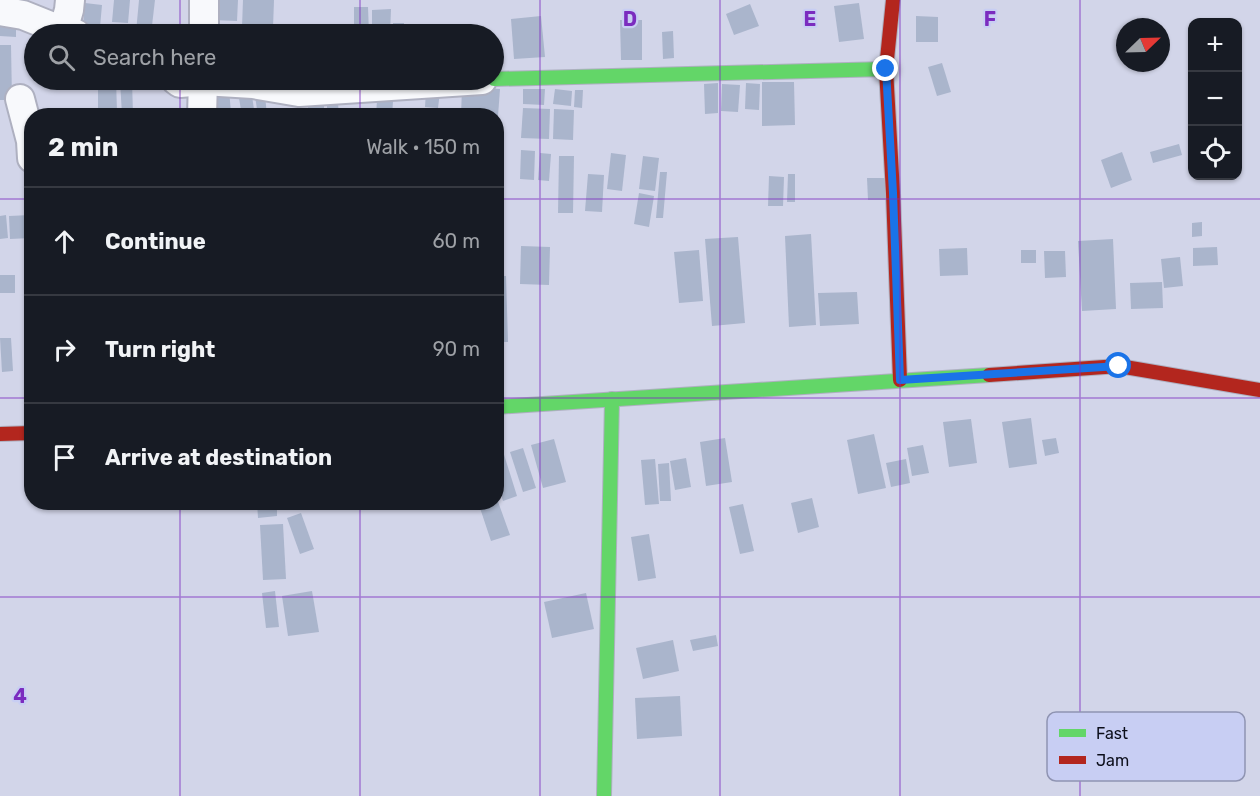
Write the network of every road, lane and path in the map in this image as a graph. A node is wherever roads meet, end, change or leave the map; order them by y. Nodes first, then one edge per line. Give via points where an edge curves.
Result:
1 (70, 0) edge
2 (204, 0) edge
3 (893, 0) edge
4 (0, 11) edge
5 (46, 24) edge
6 (69, 24) edge
7 (204, 24) edge
8 (886, 69) junction
9 (504, 78) edge
10 (196, 90) edge
11 (266, 90) edge
12 (405, 90) edge
13 (20, 99) dead end
14 (298, 104) edge
15 (200, 108) edge
16 (24, 114) edge
17 (900, 380) junction
18 (1260, 390) edge
19 (612, 399) junction
20 (504, 406) edge
21 (24, 433) edge
22 (0, 434) edge
23 (604, 796) edge

1 - 6 street
2 - 7 street
3 - 8 street
4 - 5 street
8 - 9 street
8 - 17 street
10 - 15 street
11 - 14 street
12 - 14 street
13 - 16 street
17 - 18 street via 1119,366
17 - 19 street
19 - 20 street
19 - 23 street
21 - 22 street

